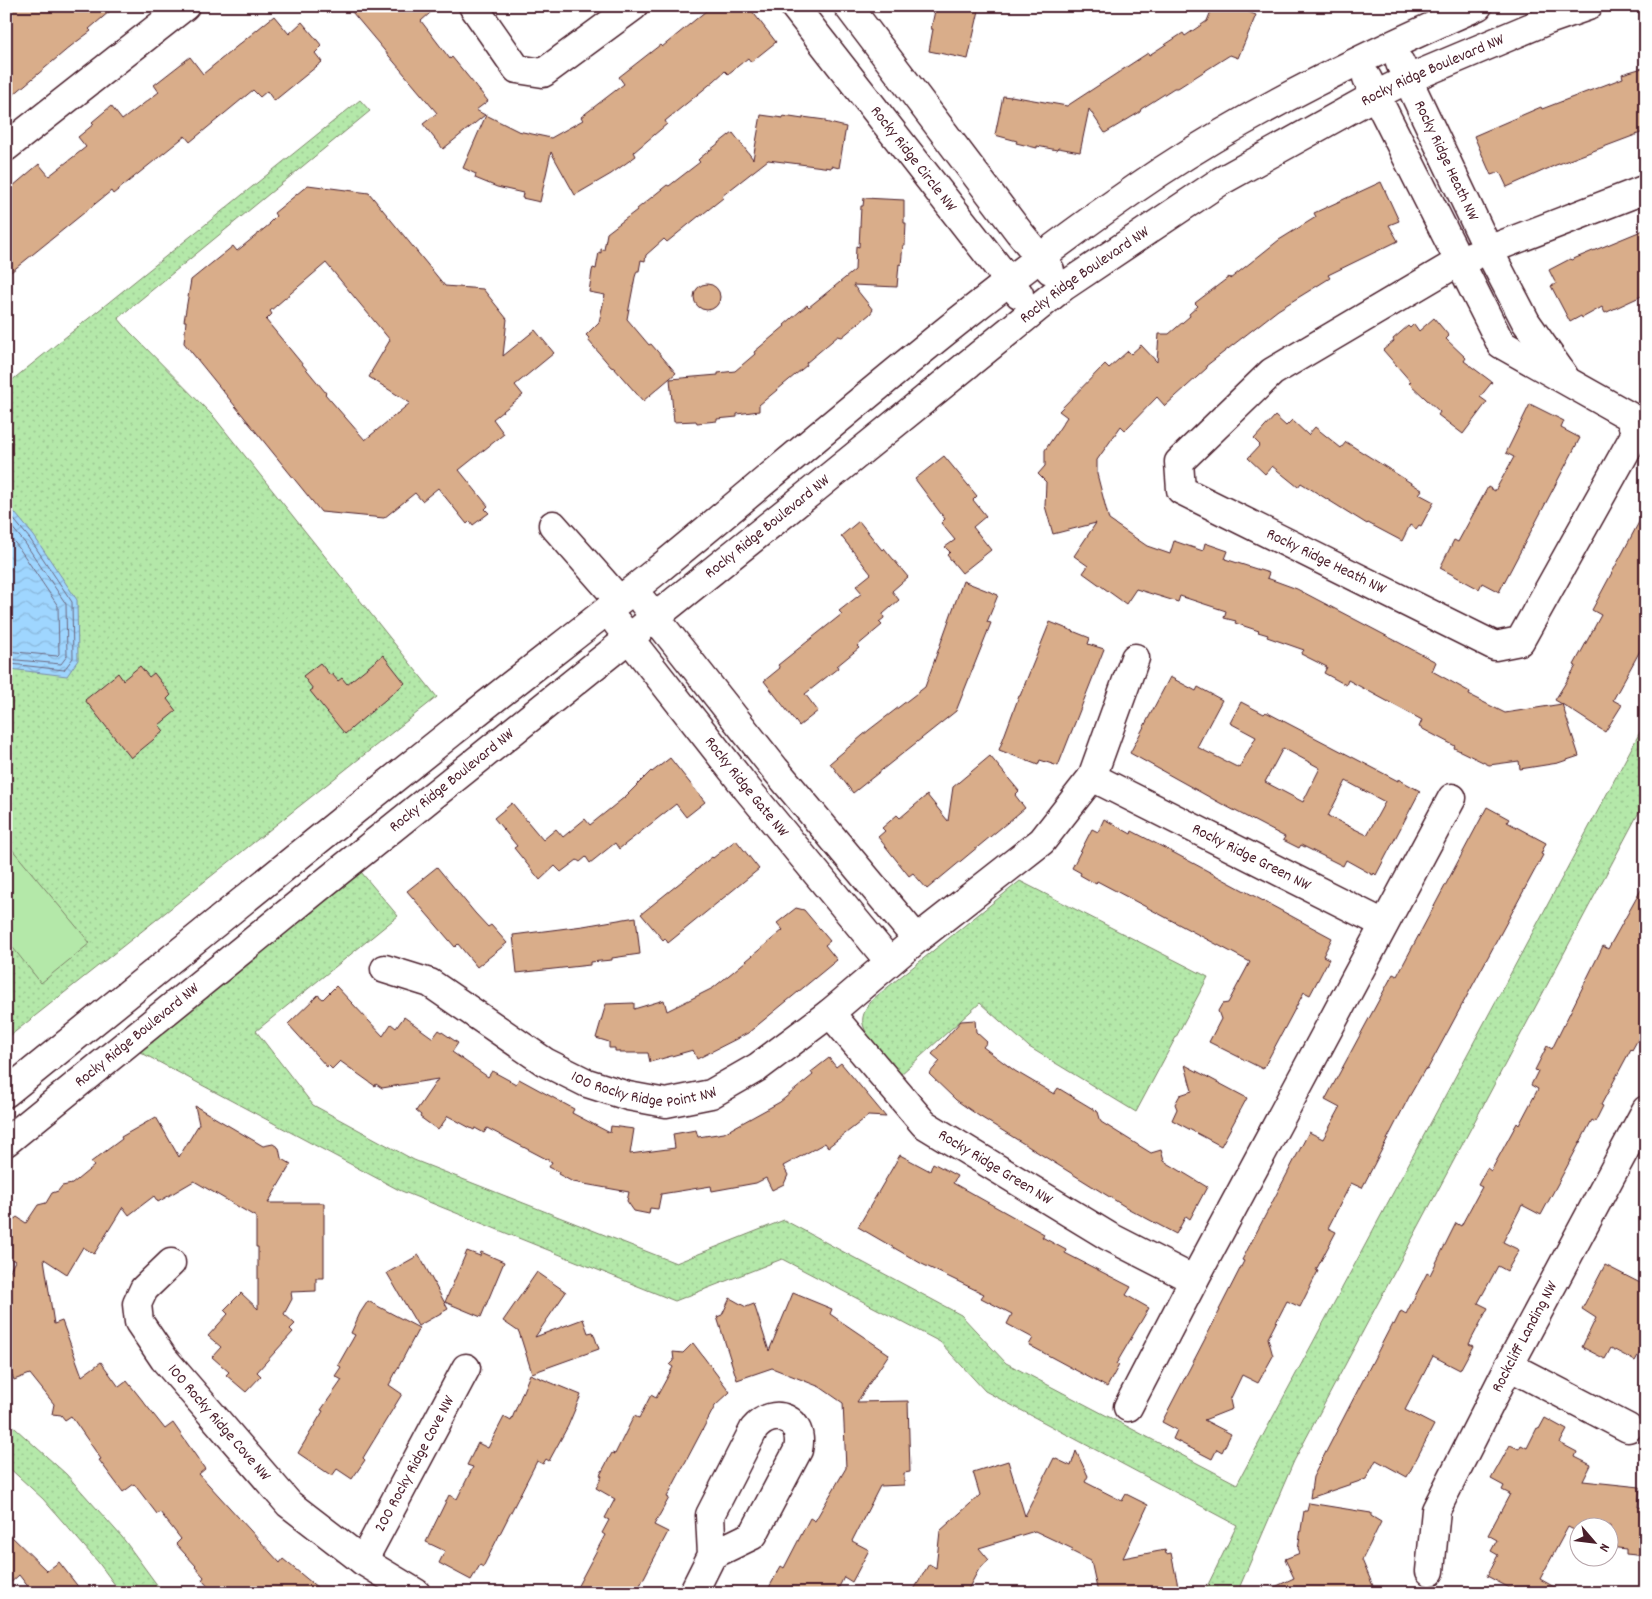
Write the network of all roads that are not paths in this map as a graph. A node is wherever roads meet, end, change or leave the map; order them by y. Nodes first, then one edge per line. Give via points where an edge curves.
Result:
1 (185, 6) edge
2 (473, 6) edge
3 (634, 6) edge
4 (794, 6) edge
5 (848, 6) edge
6 (1478, 6) edge
7 (1588, 6) edge
8 (1390, 45) junction
9 (1359, 62) junction
10 (1408, 79) junction
11 (1376, 95) junction
12 (6, 147) edge
13 (1646, 189) edge
14 (1488, 249) junction
15 (1040, 256) junction
16 (1460, 261) junction
17 (1009, 280) junction
18 (1063, 287) junction
19 (1032, 311) junction
20 (1569, 384) junction
21 (554, 525) dead end
22 (620, 600) junction
23 (655, 617) junction
24 (629, 638) junction
25 (1136, 658) dead end
26 (1092, 777) junction
27 (1452, 798) dead end
28 (1384, 924) junction
29 (917, 939) junction
30 (889, 962) junction
31 (385, 969) dead end
32 (830, 1013) junction
33 (6, 1093) edge
34 (1646, 1110) edge
35 (6, 1142) edge
36 (171, 1264) dead end
37 (1194, 1280) junction
38 (1509, 1366) junction
39 (466, 1368) dead end
40 (1128, 1407) dead end
41 (1628, 1428) dead end
42 (712, 1556) junction
43 (363, 1560) junction
44 (1430, 1571) dead end
45 (416, 1593) edge
46 (693, 1593) edge

1 - 12 street
2 - 3 street via 517,68 543,73
4 - 17 street, Rocky Ridge Circle NW
5 - 15 street
6 - 8 street
7 - 10 street, Rocky Ridge Boulevard NW
8 - 9 street
8 - 10 street, Rocky Ridge Heath NW
9 - 11 street, Rocky Ridge Heath NW
9 - 15 street via 1298,90 1163,170
10 - 11 street, Rocky Ridge Boulevard NW
10 - 14 street, Rocky Ridge Heath NW
11 - 16 street, Rocky Ridge Heath NW
11 - 18 street, Rocky Ridge Boulevard NW via 1221,181
13 - 14 street
14 - 16 street, Rocky Ridge Heath NW
14 - 20 street, Rocky Ridge Heath NW via 1526,322
15 - 17 street
15 - 18 street
16 - 20 street, Rocky Ridge Heath NW via 1501,344
16 - 20 street, Rocky Ridge Heath NW via 1272,372 1179,462 1181,490 1495,646 1520,641 1636,433 1629,416
17 - 19 street, Rocky Ridge Circle NW
17 - 22 street
18 - 19 street, Rocky Ridge Boulevard NW
19 - 23 street, Rocky Ridge Boulevard NW
21 - 22 street
22 - 23 street, Rocky Ridge Gate NW
22 - 24 street, Rocky Ridge Gate NW
22 - 33 street
23 - 24 street, Rocky Ridge Boulevard NW
23 - 29 street, Rocky Ridge Gate NW via 775,769
24 - 30 street, Rocky Ridge Gate NW
24 - 35 street, Rocky Ridge Boulevard NW
25 - 26 street
26 - 28 street, Rocky Ridge Green NW
26 - 29 street via 1042,841
27 - 28 street
28 - 37 street
29 - 30 street
30 - 32 street, 100 Rocky Ridge Point NW
31 - 32 street, 100 Rocky Ridge Point NW via 430,983 545,1062 587,1083 628,1096 666,1103 711,1094 758,1067
32 - 37 street, Rocky Ridge Green NW via 924,1124 1108,1236
34 - 38 street, Rockcliff Landing NW
36 - 43 street, 100 Rocky Ridge Cove NW via 144,1289 137,1304 139,1322 164,1359 289,1504
37 - 40 street
38 - 41 street
38 - 44 street, Rockcliff Landing NW via 1436,1510
39 - 43 street, 200 Rocky Ridge Cove NW
42 - 42 street via 753,1535 798,1450 799,1434 790,1421 775,1416 760,1422 754,1429 710,1515
42 - 46 street
43 - 45 street, 100 Rocky Ridge Cove NW

